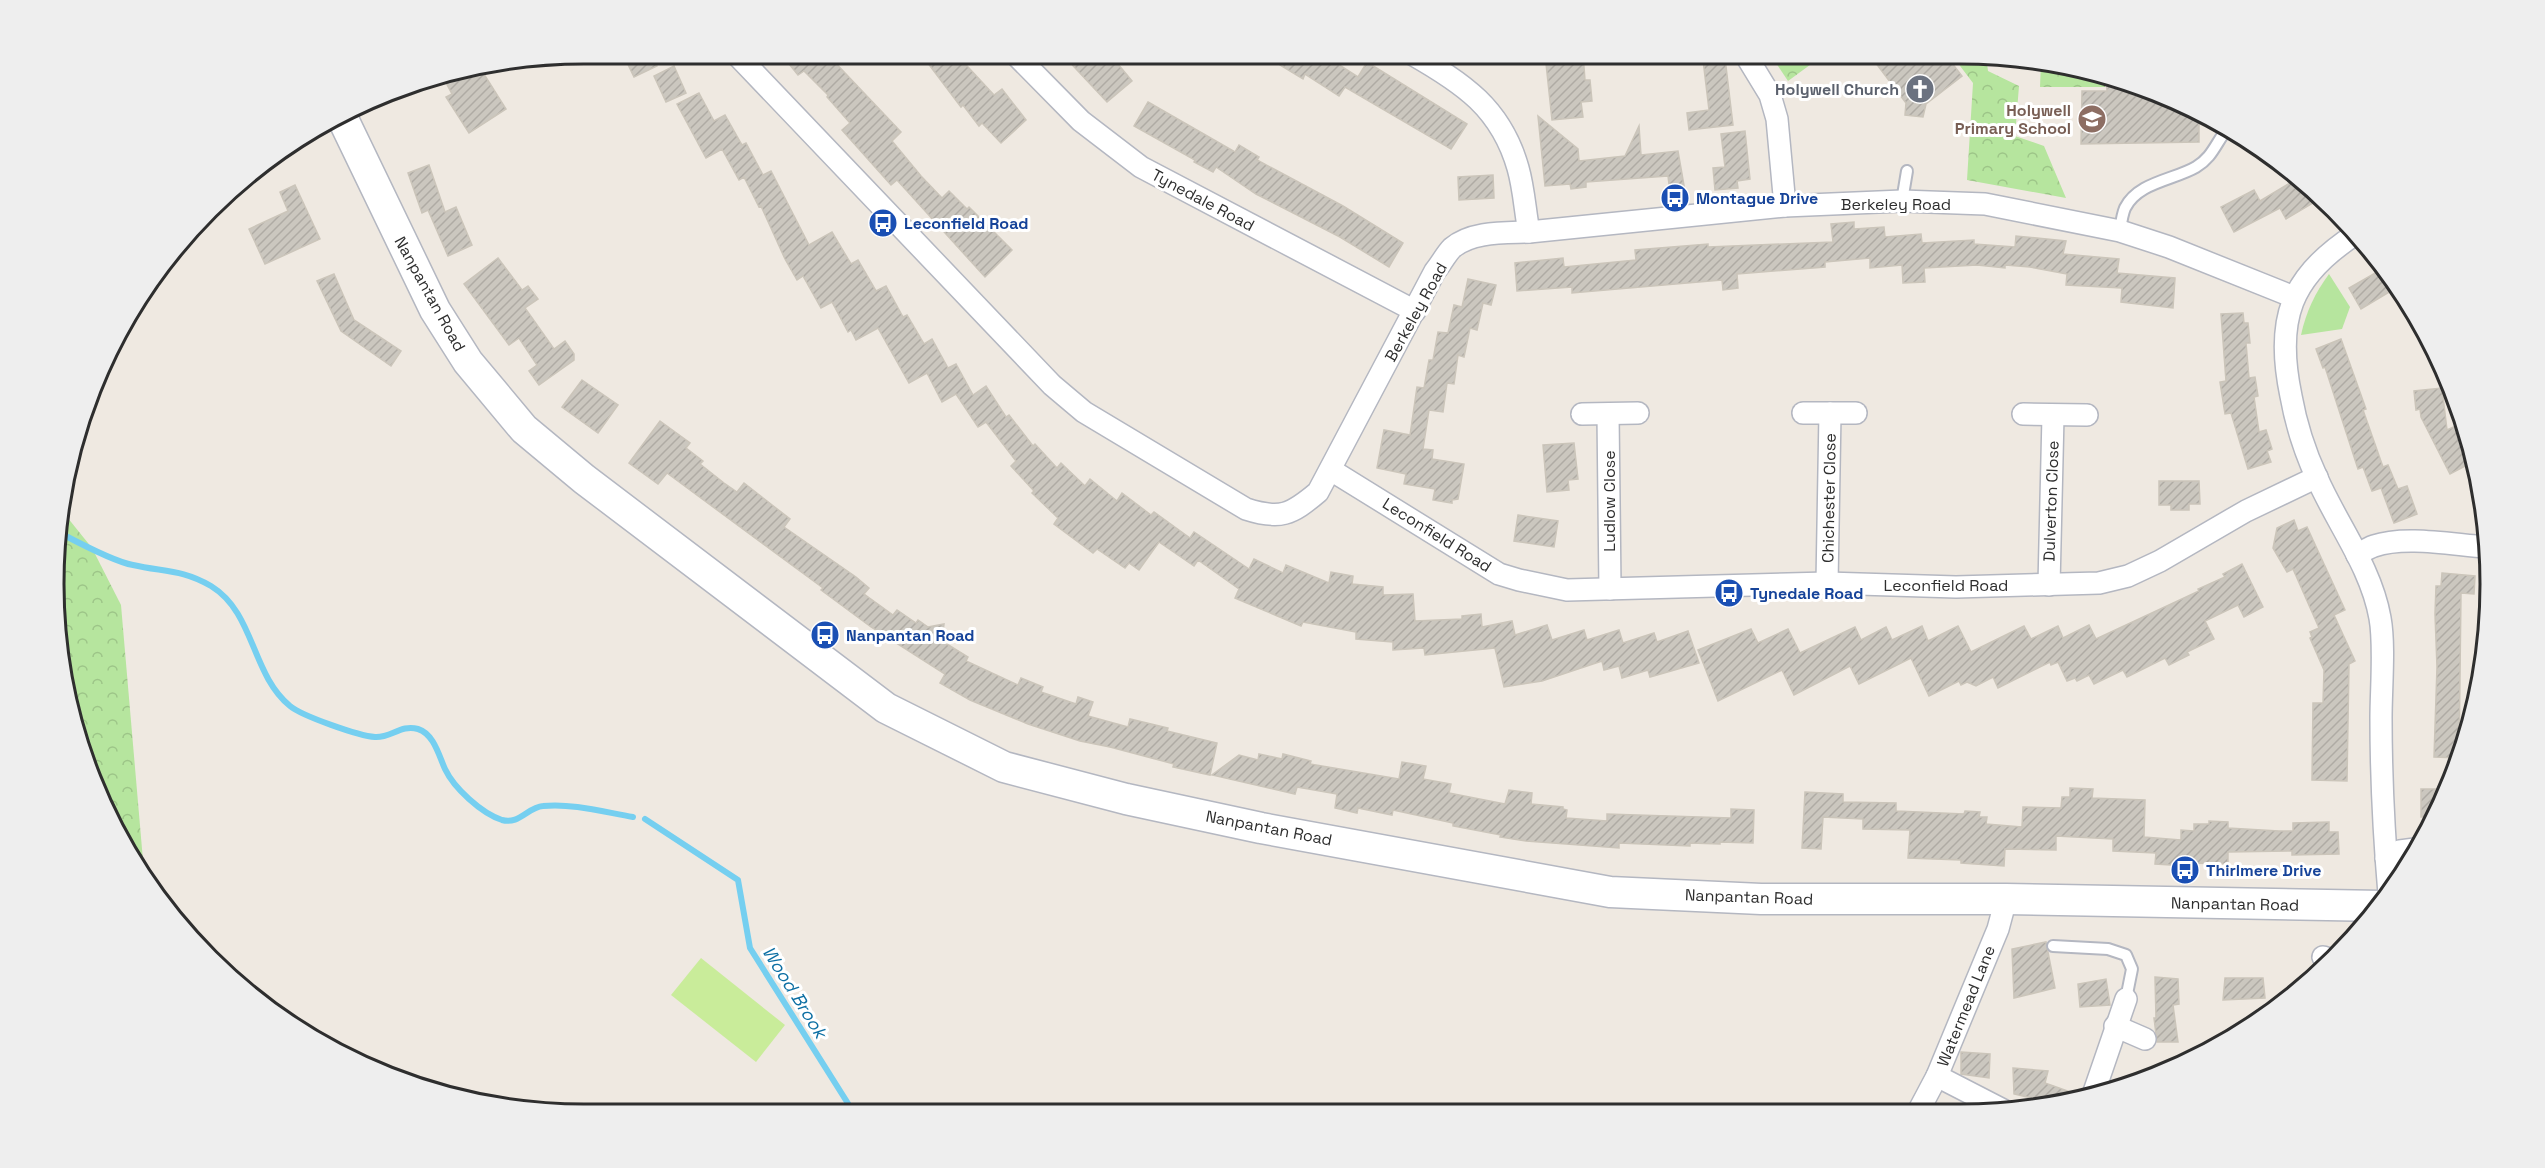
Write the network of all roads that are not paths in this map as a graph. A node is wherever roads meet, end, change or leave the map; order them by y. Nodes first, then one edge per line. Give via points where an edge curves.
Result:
1 (746, 64) edge
2 (1026, 64) edge
3 (1430, 64) edge
4 (1751, 64) edge
5 (345, 123) edge
6 (2224, 136) edge
7 (1906, 171) dead end
8 (1902, 201) junction
9 (1785, 206) junction
10 (2120, 231) junction
11 (1529, 232) junction
12 (2349, 238) edge
13 (2294, 297) junction
14 (1415, 311) junction
15 (1638, 413) dead end
16 (1803, 413) dead end
17 (1830, 413) junction
18 (1856, 413) dead end
19 (1582, 414) dead end
20 (1608, 414) junction
21 (2023, 414) dead end
22 (2053, 416) junction
23 (2087, 416) dead end
24 (1331, 470) junction
25 (2316, 477) junction
26 (2479, 546) edge
27 (2357, 555) junction
28 (1827, 583) junction
29 (2049, 585) junction
30 (1610, 589) junction
31 (2407, 850) edge
32 (2386, 858) junction
33 (2388, 880) edge
34 (2006, 899) junction
35 (2369, 906) edge
36 (2053, 946) dead end
37 (2126, 999) joint
38 (2115, 1026) junction
39 (2145, 1040) dead end
40 (1937, 1076) junction
41 (2096, 1086) edge
42 (1988, 1102) edge
43 (1922, 1104) edge

1 - 24 street via 1052,385 1084,412 1246,509 1268,516 1303,505 1318,492
2 - 14 street, Tynedale Road via 1081,121 1141,167
3 - 11 street via 1454,78 1488,108 1507,138 1518,169
4 - 9 street via 1770,95 1777,119
5 - 34 street, Nanpantan Road via 435,310 468,362 524,429 886,708 1004,767 1261,828 1610,892 1761,899
6 - 10 lane via 2198,167 2137,194 2125,208
7 - 8 lane
8 - 9 street, Berkeley Road
8 - 10 street, Berkeley Road via 1985,204
9 - 11 street, Berkeley Road
10 - 13 street, Berkeley Road
11 - 14 street, Berkeley Road via 1479,236 1452,248
12 - 13 street via 2324,256
13 - 25 street via 2285,325 2287,376 2296,423
14 - 24 street, Berkeley Road
15 - 20 street
16 - 17 street, Chichester Close
17 - 18 street, Chichester Close
17 - 28 street, Chichester Close
19 - 20 street
20 - 30 street, Ludlow Close
21 - 22 street, Dulverton Close
22 - 23 street, Dulverton Close
22 - 29 street, Dulverton Close
24 - 30 street, Leconfield Road via 1499,574 1567,590
25 - 27 street
25 - 29 street, Leconfield Road via 2128,576 2099,583
26 - 27 street via 2390,543
27 - 32 street via 2373,590 2380,619
28 - 29 street, Leconfield Road
28 - 30 street, Leconfield Road
31 - 32 street
32 - 33 street
34 - 35 street, Nanpantan Road
34 - 40 street, Watermead Lane via 1998,929
36 - 37 lane via 2108,949 2126,955 2132,969
37 - 38 street
38 - 39 street
38 - 41 street
40 - 42 street
40 - 43 street, Watermead Lane

